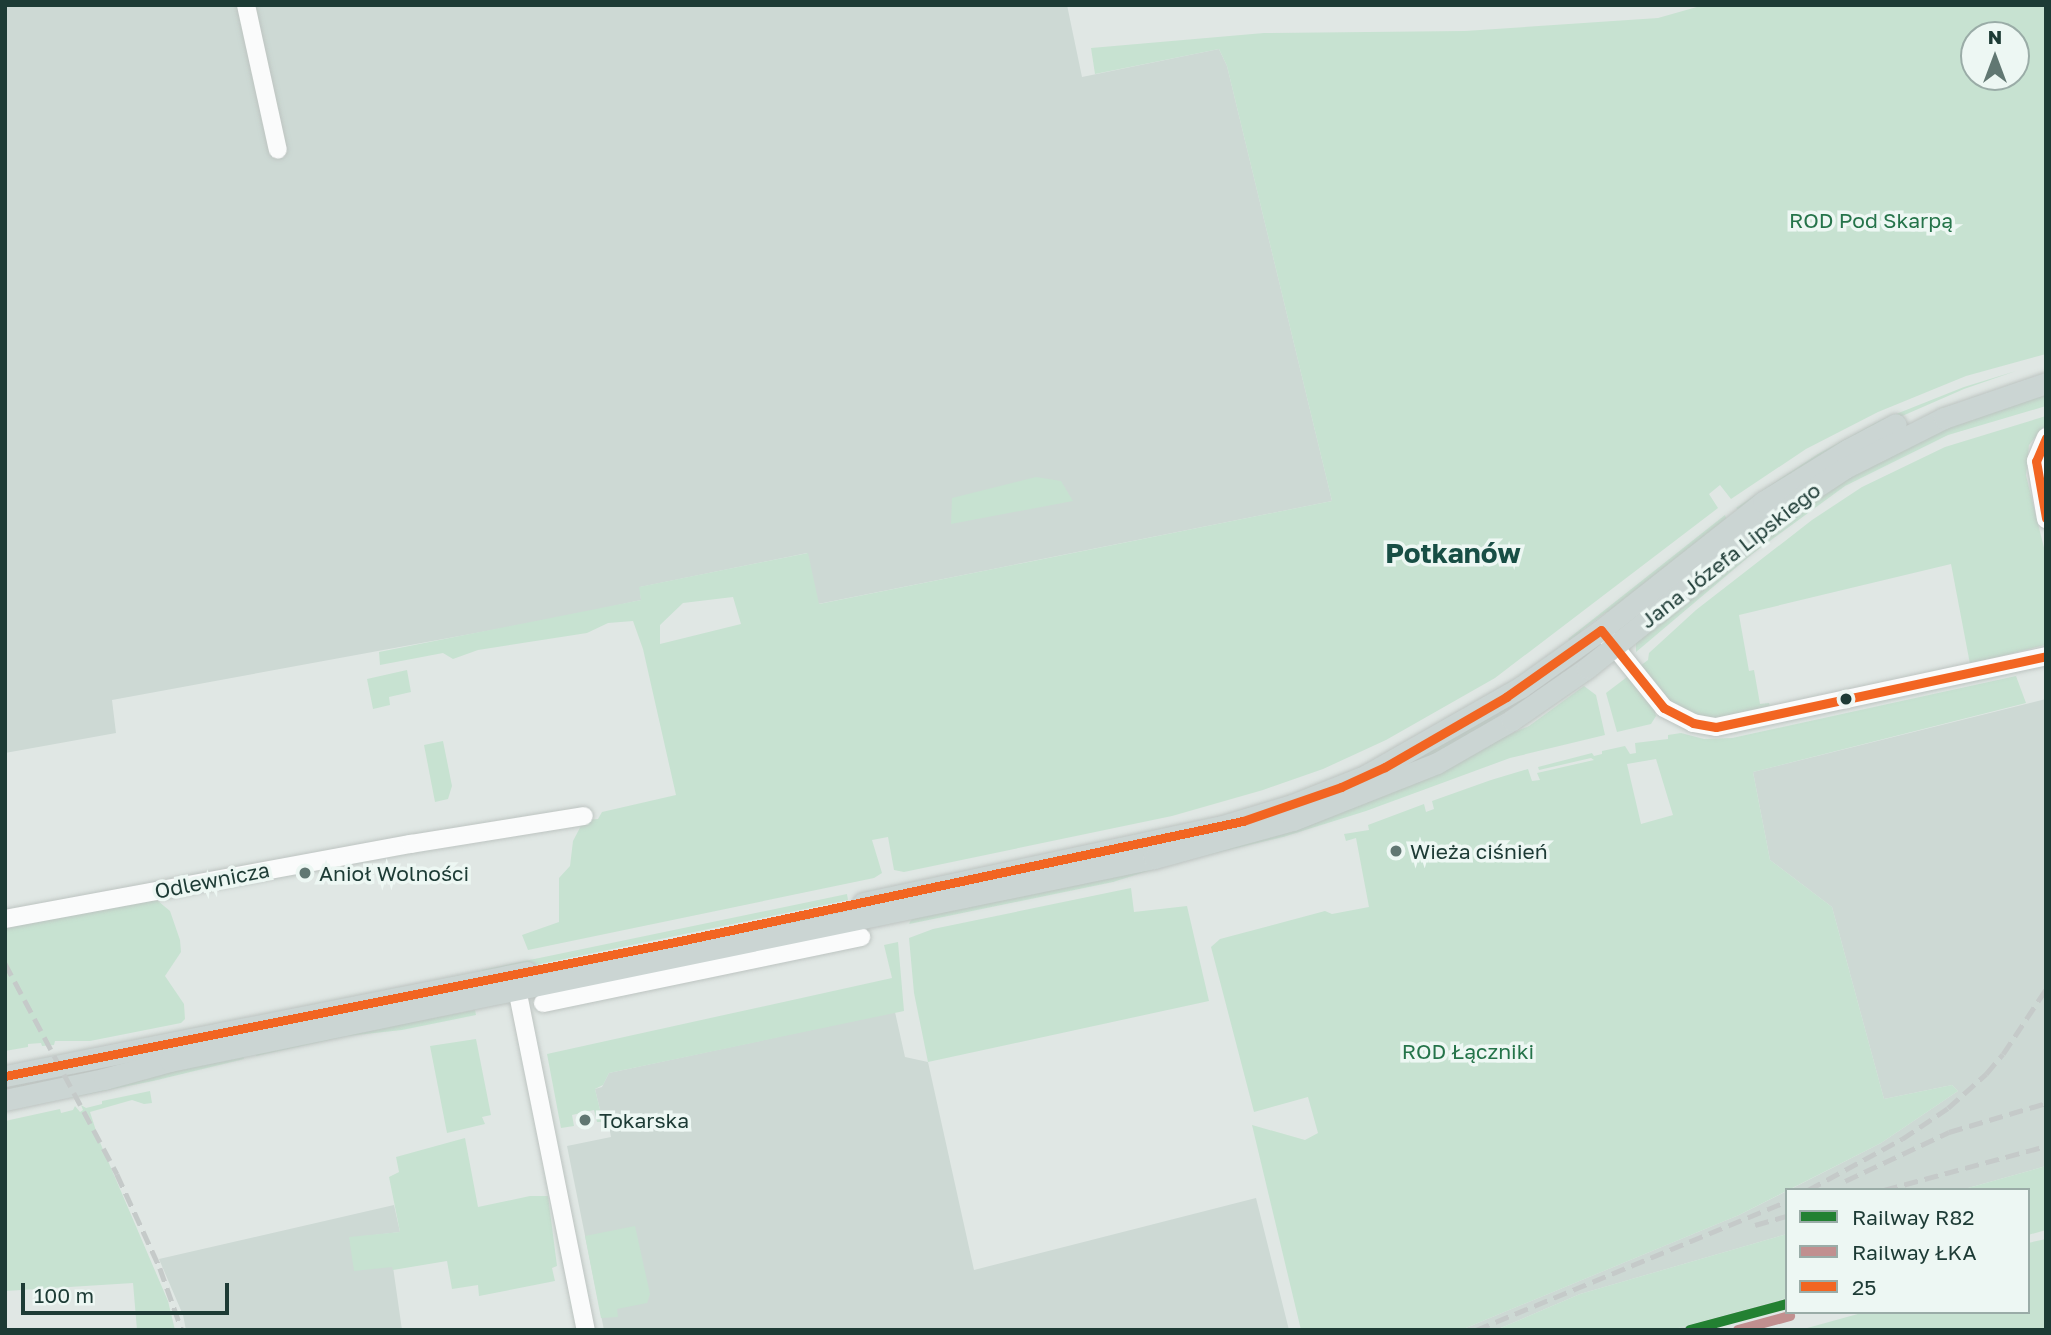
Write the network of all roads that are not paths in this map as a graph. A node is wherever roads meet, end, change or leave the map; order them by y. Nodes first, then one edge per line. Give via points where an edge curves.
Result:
1 (246, 5) edge
2 (278, 150) dead end
3 (2046, 368) edge
4 (2046, 383) edge
5 (2046, 437) edge
6 (2046, 519) edge
7 (1601, 630) junction
8 (1614, 648) junction
9 (2046, 656) edge
10 (584, 816) dead end
11 (5, 919) edge
12 (861, 937) dead end
13 (514, 980) junction
14 (543, 1003) dead end
15 (5, 1076) edge
16 (5, 1100) edge
17 (586, 1330) edge

1 - 2 street
3 - 7 main road, Jana Józefa Lipskiego via 1948,400 1847,450 1763,502
4 - 8 main road, Jana Józefa Lipskiego via 1944,418 1845,468 1804,495
5 - 6 street via 2036,461
7 - 8 street
7 - 13 main road, Jana Józefa Lipskiego via 1521,687 1385,767 1270,812 1192,834
8 - 9 street via 1664,708 1686,721 1716,727
8 - 13 main road, Jana Józefa Lipskiego via 1536,704 1448,757 1271,827 1164,856
10 - 11 street, Odlewnicza
12 - 14 street
13 - 15 main road, Jana Józefa Lipskiego
13 - 16 main road, Jana Józefa Lipskiego
13 - 17 street

